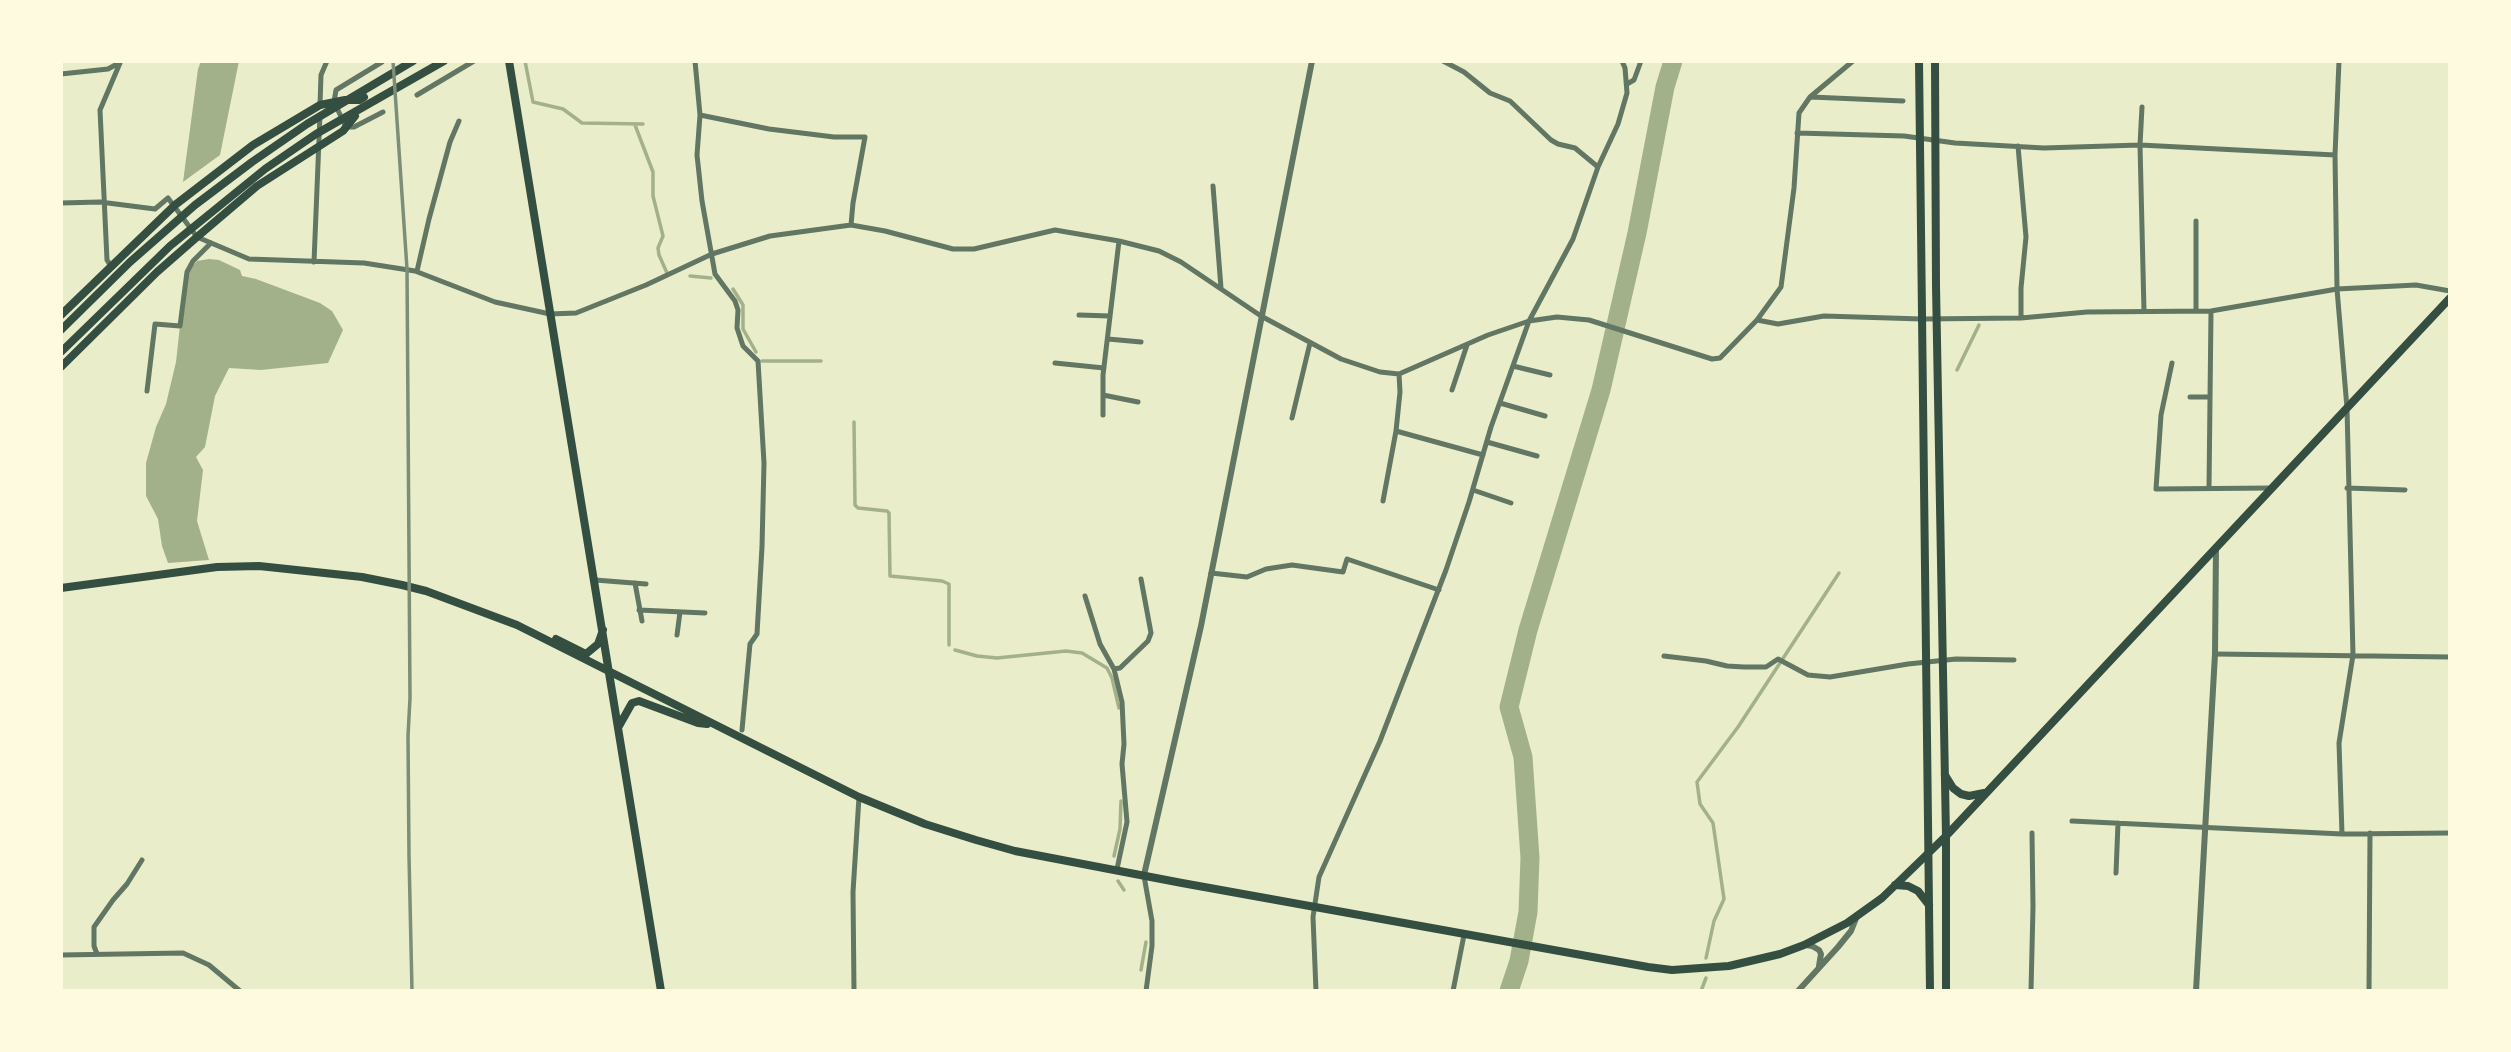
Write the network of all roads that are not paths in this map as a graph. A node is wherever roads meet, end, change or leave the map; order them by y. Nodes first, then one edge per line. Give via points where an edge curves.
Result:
1 (327, 61) edge
2 (413, 61) edge
3 (444, 61) edge
4 (474, 61) edge
5 (509, 61) edge
6 (695, 61) edge
7 (1312, 61) edge
8 (1443, 61) edge
9 (1622, 61) edge
10 (1641, 61) edge
11 (1853, 61) edge
12 (1919, 61) edge
13 (1935, 61) edge
14 (2339, 61) edge
15 (121, 62) edge
16 (382, 62) edge
17 (61, 74) edge
18 (1627, 84) junction
19 (416, 95) dead end
20 (1811, 97) junction
21 (1903, 101) dead end
22 (334, 102) junction
23 (320, 105) junction
24 (2142, 107) dead end
25 (383, 112) dead end
26 (700, 115) junction
27 (459, 121) dead end
28 (345, 127) junction
29 (1797, 133) junction
30 (1920, 139) junction
31 (1936, 140) junction
32 (320, 145) junction
33 (2140, 145) junction
34 (2018, 146) junction
35 (2335, 155) junction
36 (1598, 167) junction
37 (1213, 186) dead end
38 (61, 203) edge
39 (105, 203) junction
40 (175, 205) junction
41 (2196, 221) dead end
42 (851, 225) junction
43 (197, 237) junction
44 (1119, 241) junction
45 (211, 243) junction
46 (712, 254) junction
47 (314, 262) junction
48 (111, 266) junction
49 (417, 271) junction
50 (1220, 288) junction
51 (2337, 289) junction
52 (2450, 291) edge
53 (2450, 298) edge
54 (2144, 311) junction
55 (2196, 311) junction
56 (2211, 311) junction
57 (550, 314) junction
58 (61, 315) edge
59 (1079, 315) dead end
60 (1110, 316) junction
61 (1261, 316) junction
62 (1938, 318) junction
63 (2021, 318) junction
64 (1923, 319) junction
65 (1757, 320) junction
66 (1530, 321) junction
67 (61, 330) edge
68 (1108, 339) junction
69 (143, 342) dead end
70 (1141, 342) dead end
71 (153, 343) junction
72 (1310, 343) junction
73 (1467, 345) junction
74 (61, 352) edge
75 (1055, 363) dead end
76 (2172, 363) dead end
77 (1513, 366) junction
78 (61, 367) edge
79 (1104, 368) junction
80 (1399, 374) junction
81 (1550, 375) dead end
82 (1452, 390) dead end
83 (147, 391) dead end
84 (1103, 395) junction
85 (2190, 397) dead end
86 (2210, 397) junction
87 (1138, 402) dead end
88 (1500, 403) junction
89 (2347, 408) junction
90 (1102, 415) dead end
91 (1545, 416) dead end
92 (1292, 418) dead end
93 (1396, 431) junction
94 (1487, 442) junction
95 (1483, 455) junction
96 (1537, 456) dead end
97 (2209, 488) junction
98 (2272, 488) junction
99 (2347, 488) junction
100 (2405, 490) dead end
101 (1473, 491) junction
102 (1383, 501) dead end
103 (1511, 503) dead end
104 (2216, 547) junction
105 (1211, 573) junction
106 (1141, 579) dead end
107 (595, 580) junction
108 (635, 583) junction
109 (646, 584) dead end
110 (61, 588) edge
111 (1439, 590) junction
112 (1085, 596) dead end
113 (639, 610) junction
114 (680, 612) junction
115 (705, 613) dead end
116 (642, 621) dead end
117 (517, 625) junction
118 (604, 630) junction
119 (677, 635) dead end
120 (2215, 654) junction
121 (2353, 655) junction
122 (1664, 656) dead end
123 (2450, 657) edge
124 (2014, 660) dead end
125 (1944, 662) junction
126 (1927, 663) junction
127 (1114, 669) junction
128 (610, 673) junction
129 (632, 684) junction
130 (614, 699) junction
131 (713, 724) junction
132 (618, 728) junction
133 (742, 730) dead end
134 (1945, 775) junction
135 (1986, 792) junction
136 (859, 797) junction
137 (2072, 821) dead end
138 (2118, 823) junction
139 (2206, 828) junction
140 (2032, 833) dead end
141 (2370, 833) junction
142 (2450, 833) edge
143 (2342, 834) junction
144 (1946, 836) junction
145 (1930, 852) junction
146 (142, 860) dead end
147 (1117, 869) junction
148 (2116, 873) dead end
149 (1144, 875) junction
150 (1895, 885) junction
151 (1314, 906) junction
152 (1931, 908) junction
153 (1857, 916) junction
154 (1466, 935) junction
155 (1804, 945) junction
156 (97, 954) junction
157 (61, 955) edge
158 (1819, 968) junction
159 (240, 991) edge
160 (661, 991) edge
161 (854, 991) edge
162 (1146, 991) edge
163 (1316, 991) edge
164 (1453, 991) edge
165 (1798, 991) edge
166 (1930, 991) edge
167 (1946, 991) edge
168 (2031, 991) edge
169 (2196, 991) edge
170 (2369, 991) edge

1 - 23 street via 320,82
2 - 67 main road via 252,162 160,235
3 - 74 main road via 316,134 265,169 170,246
4 - 19 street
5 - 57 main road
6 - 26 street
7 - 61 street
8 - 36 street via 1510,101 1551,140 1575,148
9 - 18 street
10 - 18 street via 1634,80
11 - 20 street
12 - 30 main road
13 - 31 main road
14 - 35 street
15 - 17 street via 108,69
15 - 39 street via 100,110
16 - 22 street via 336,90
18 - 36 street via 1626,102
20 - 21 street
20 - 29 street via 1799,113
22 - 23 main road
22 - 28 street
22 - 28 main road via 366,99
23 - 32 street
23 - 40 main road via 253,145
24 - 33 street
25 - 28 street
26 - 42 street via 769,129 865,138
26 - 46 street via 697,155
27 - 49 street
28 - 32 main road
29 - 30 street
29 - 65 street via 1784,274 1776,297
30 - 31 street
30 - 64 main road
31 - 34 street
31 - 62 main road
32 - 43 main road via 257,187
32 - 47 street
33 - 34 street
33 - 35 street
33 - 54 street
34 - 63 street via 2026,237
35 - 51 street
36 - 66 street via 1573,239
37 - 50 street
38 - 39 street
39 - 40 street via 155,209 168,198
39 - 48 street
40 - 43 street
40 - 48 main road
41 - 55 street
42 - 44 street via 953,249 974,249 1055,230
42 - 46 street via 770,236
43 - 45 street
43 - 78 main road
44 - 50 street via 1159,251
44 - 60 street
45 - 47 street via 249,259
45 - 71 street via 187,272 180,326 155,324
46 - 57 street via 576,313
46 - 133 street via 715,274 735,301 743,346 758,361 764,463 757,634 750,644
47 - 49 street
48 - 58 main road
49 - 57 street via 495,302
50 - 61 street
51 - 52 street via 2416,285
51 - 56 street
51 - 89 street
53 - 89 main road
54 - 55 street
54 - 63 street
55 - 56 street
56 - 86 street
57 - 107 main road
59 - 60 street
60 - 68 street
61 - 72 street
61 - 105 street
62 - 63 street
62 - 64 street
62 - 125 main road
64 - 65 street via 1824,316 1778,324
64 - 126 main road
65 - 66 street via 1720,358 1712,359 1589,320 1557,317
66 - 73 street
66 - 77 street
68 - 70 street
68 - 79 street
69 - 71 street
71 - 83 street
72 - 80 street via 1360,367
72 - 92 street
73 - 80 street
73 - 82 street
75 - 79 street
76 - 97 street via 2161,415 2157,489
77 - 81 street
77 - 88 street
79 - 84 street
80 - 93 street
84 - 87 street
84 - 90 street
85 - 86 street
86 - 97 street
88 - 91 street
88 - 94 street
89 - 98 main road
89 - 99 street
93 - 95 street
93 - 102 street
94 - 95 street
94 - 96 street
95 - 101 street
97 - 98 street
98 - 104 main road
99 - 100 street
99 - 121 street
101 - 103 street
101 - 111 street
104 - 120 street
104 - 135 main road
105 - 111 street via 1247,577 1292,565 1343,572 1347,559
105 - 149 street
106 - 127 street via 1151,633
107 - 108 street
107 - 118 main road
108 - 109 street
108 - 113 street
110 - 117 main road via 217,568 311,570 426,591
111 - 151 street via 1380,741 1319,877
112 - 127 street via 1100,644
113 - 114 street
113 - 116 street
114 - 115 street
114 - 119 street
117 - 118 main road via 536,629 586,654 598,644
117 - 128 main road
118 - 128 main road
120 - 121 street
120 - 139 street
121 - 123 street
121 - 143 street via 2339,743
122 - 126 street via 1727,666 1766,667 1781,660 1808,675 1830,677
124 - 125 street
125 - 126 street
125 - 134 main road
126 - 145 main road
127 - 147 street via 1124,720 1127,822
128 - 129 main road
128 - 130 main road
129 - 130 main road via 621,686
129 - 131 main road
130 - 132 main road
131 - 132 main road via 639,701 632,703
131 - 136 main road
132 - 160 main road
134 - 135 main road via 1961,794
134 - 144 main road
135 - 144 main road
136 - 147 main road via 976,840
136 - 161 street via 853,892
137 - 138 street
138 - 139 street
138 - 148 street
139 - 143 street
139 - 169 street
140 - 168 street
141 - 142 street
141 - 143 street
141 - 170 street
144 - 145 main road
144 - 167 main road
145 - 150 main road
145 - 152 main road
146 - 156 street via 94,927
147 - 149 main road
149 - 151 main road
149 - 162 street via 1152,921
150 - 152 main road via 1918,891
150 - 153 main road
151 - 154 main road
151 - 163 street
152 - 166 main road
153 - 155 main road
153 - 158 street
154 - 155 main road via 1672,970 1729,967
154 - 164 street
155 - 158 street via 1819,950
156 - 157 street
156 - 159 street via 183,953 209,965
158 - 165 street

